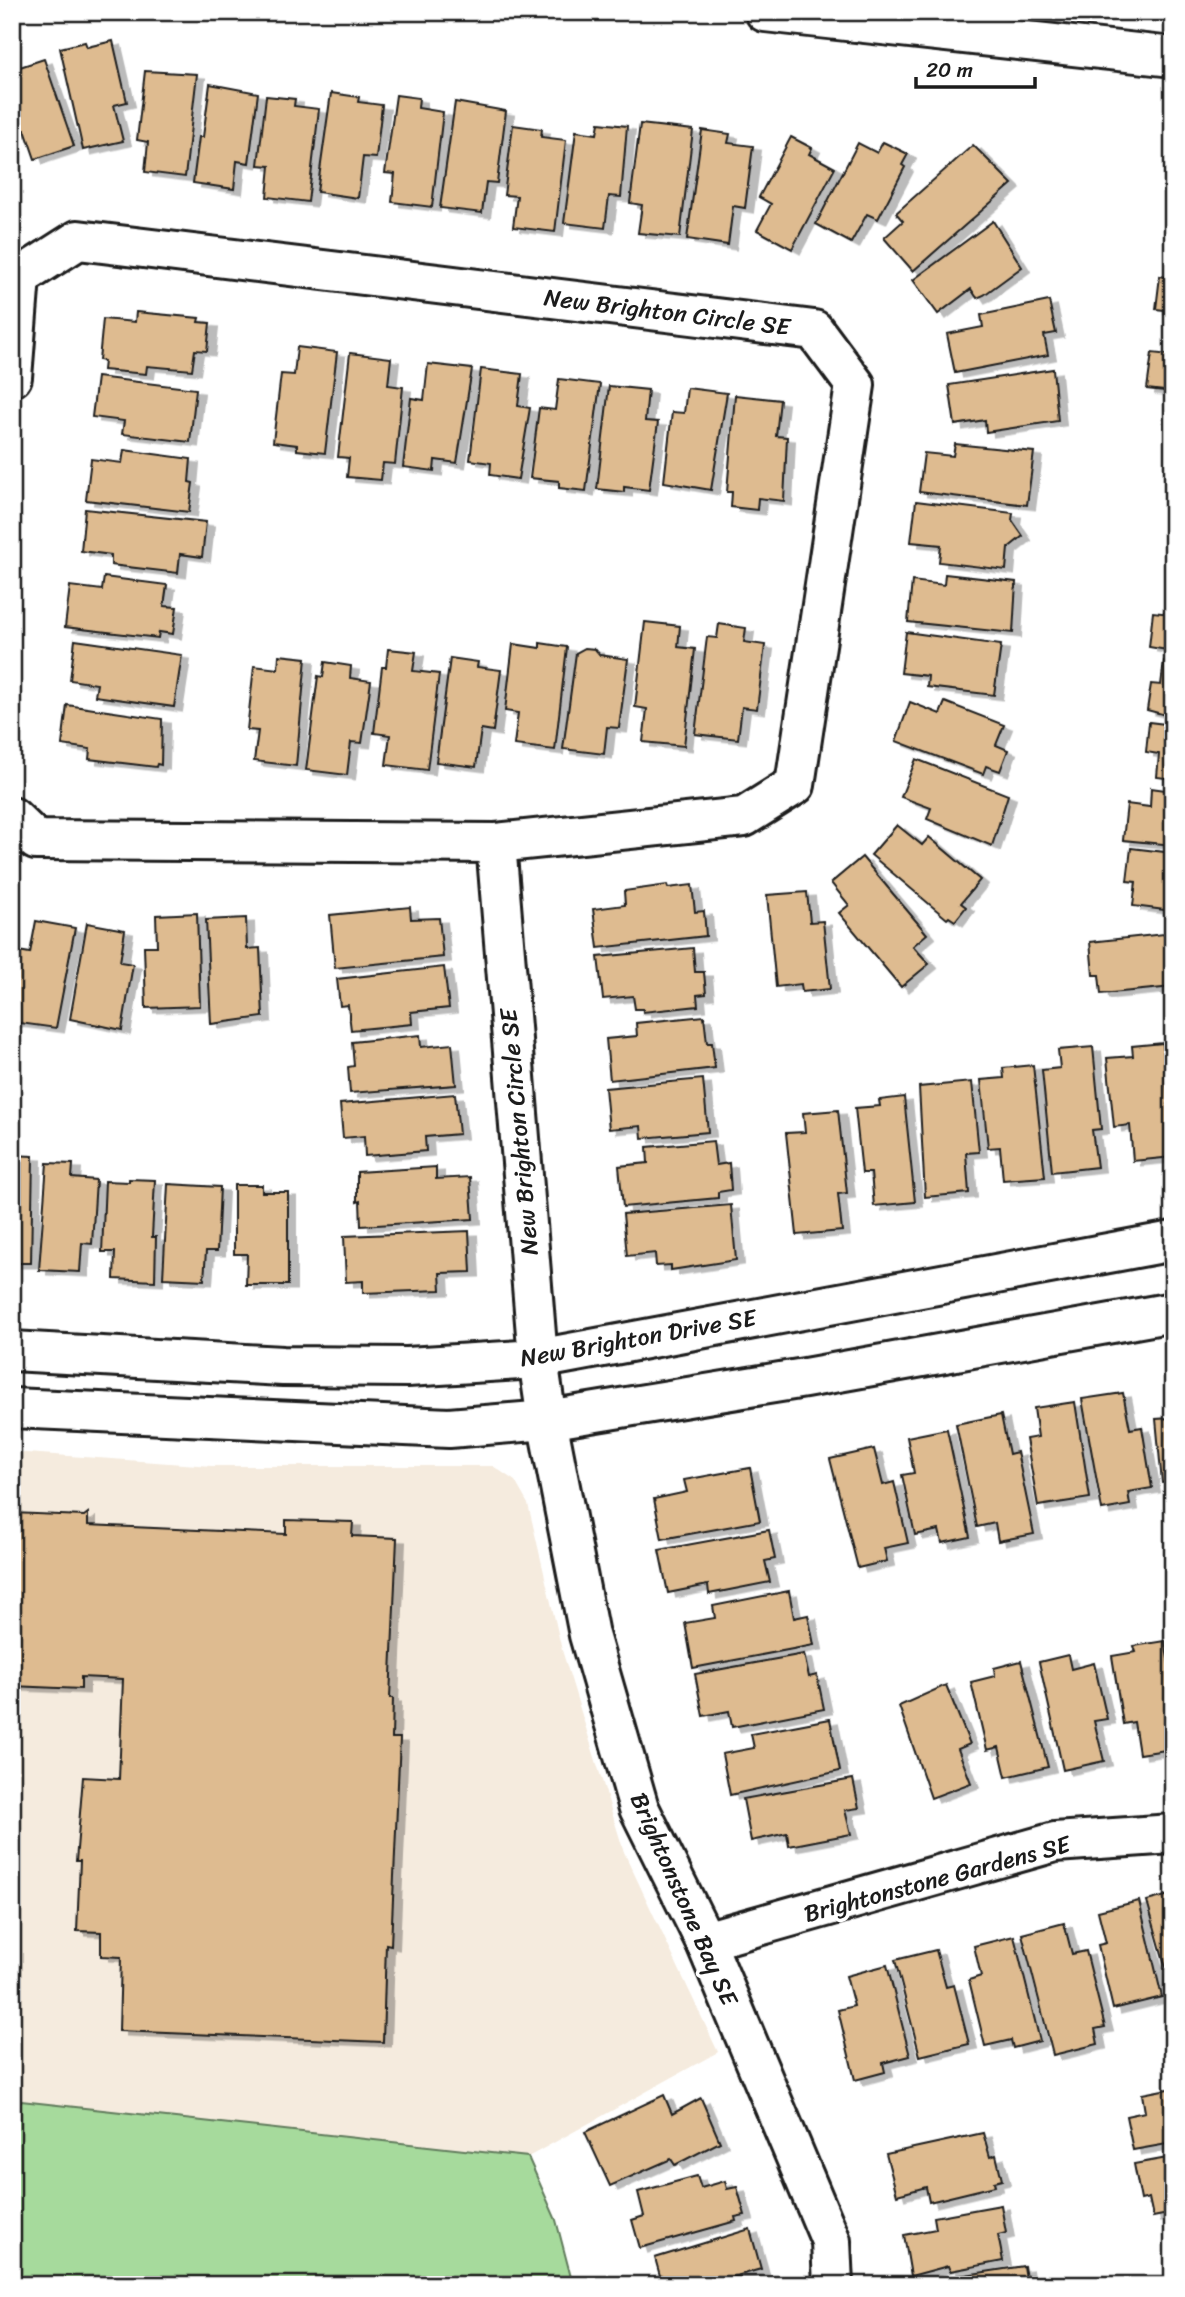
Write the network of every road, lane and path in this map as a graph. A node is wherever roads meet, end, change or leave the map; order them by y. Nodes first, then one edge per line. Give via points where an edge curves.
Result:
1 (765, 12) edge
2 (1173, 57) edge
3 (12, 377) edge
4 (12, 817) edge
5 (496, 843) junction
6 (1173, 1241) edge
7 (1173, 1311) edge
8 (12, 1351) edge
9 (538, 1359) junction
10 (12, 1408) edge
11 (547, 1420) junction
12 (1173, 1835) edge
13 (705, 1941) junction
14 (834, 2285) edge

1 - 2 street
3 - 5 street, New Brighton Circle SE via 20,277 78,240 814,330 855,385 795,785 744,817
4 - 5 street, New Brighton Circle SE via 36,840
5 - 9 street, New Brighton Circle SE
6 - 9 street, New Brighton Drive SE
7 - 11 street
8 - 9 street, New Brighton Drive SE via 283,1366 407,1367
9 - 11 street, New Brighton Circle SE
10 - 11 street via 449,1428
11 - 13 street, Brightonstone Bay SE via 589,1635 639,1808
12 - 13 street, Brightonstone Gardens SE via 1055,1842
13 - 14 street, Brightonstone Bay SE via 831,2241

